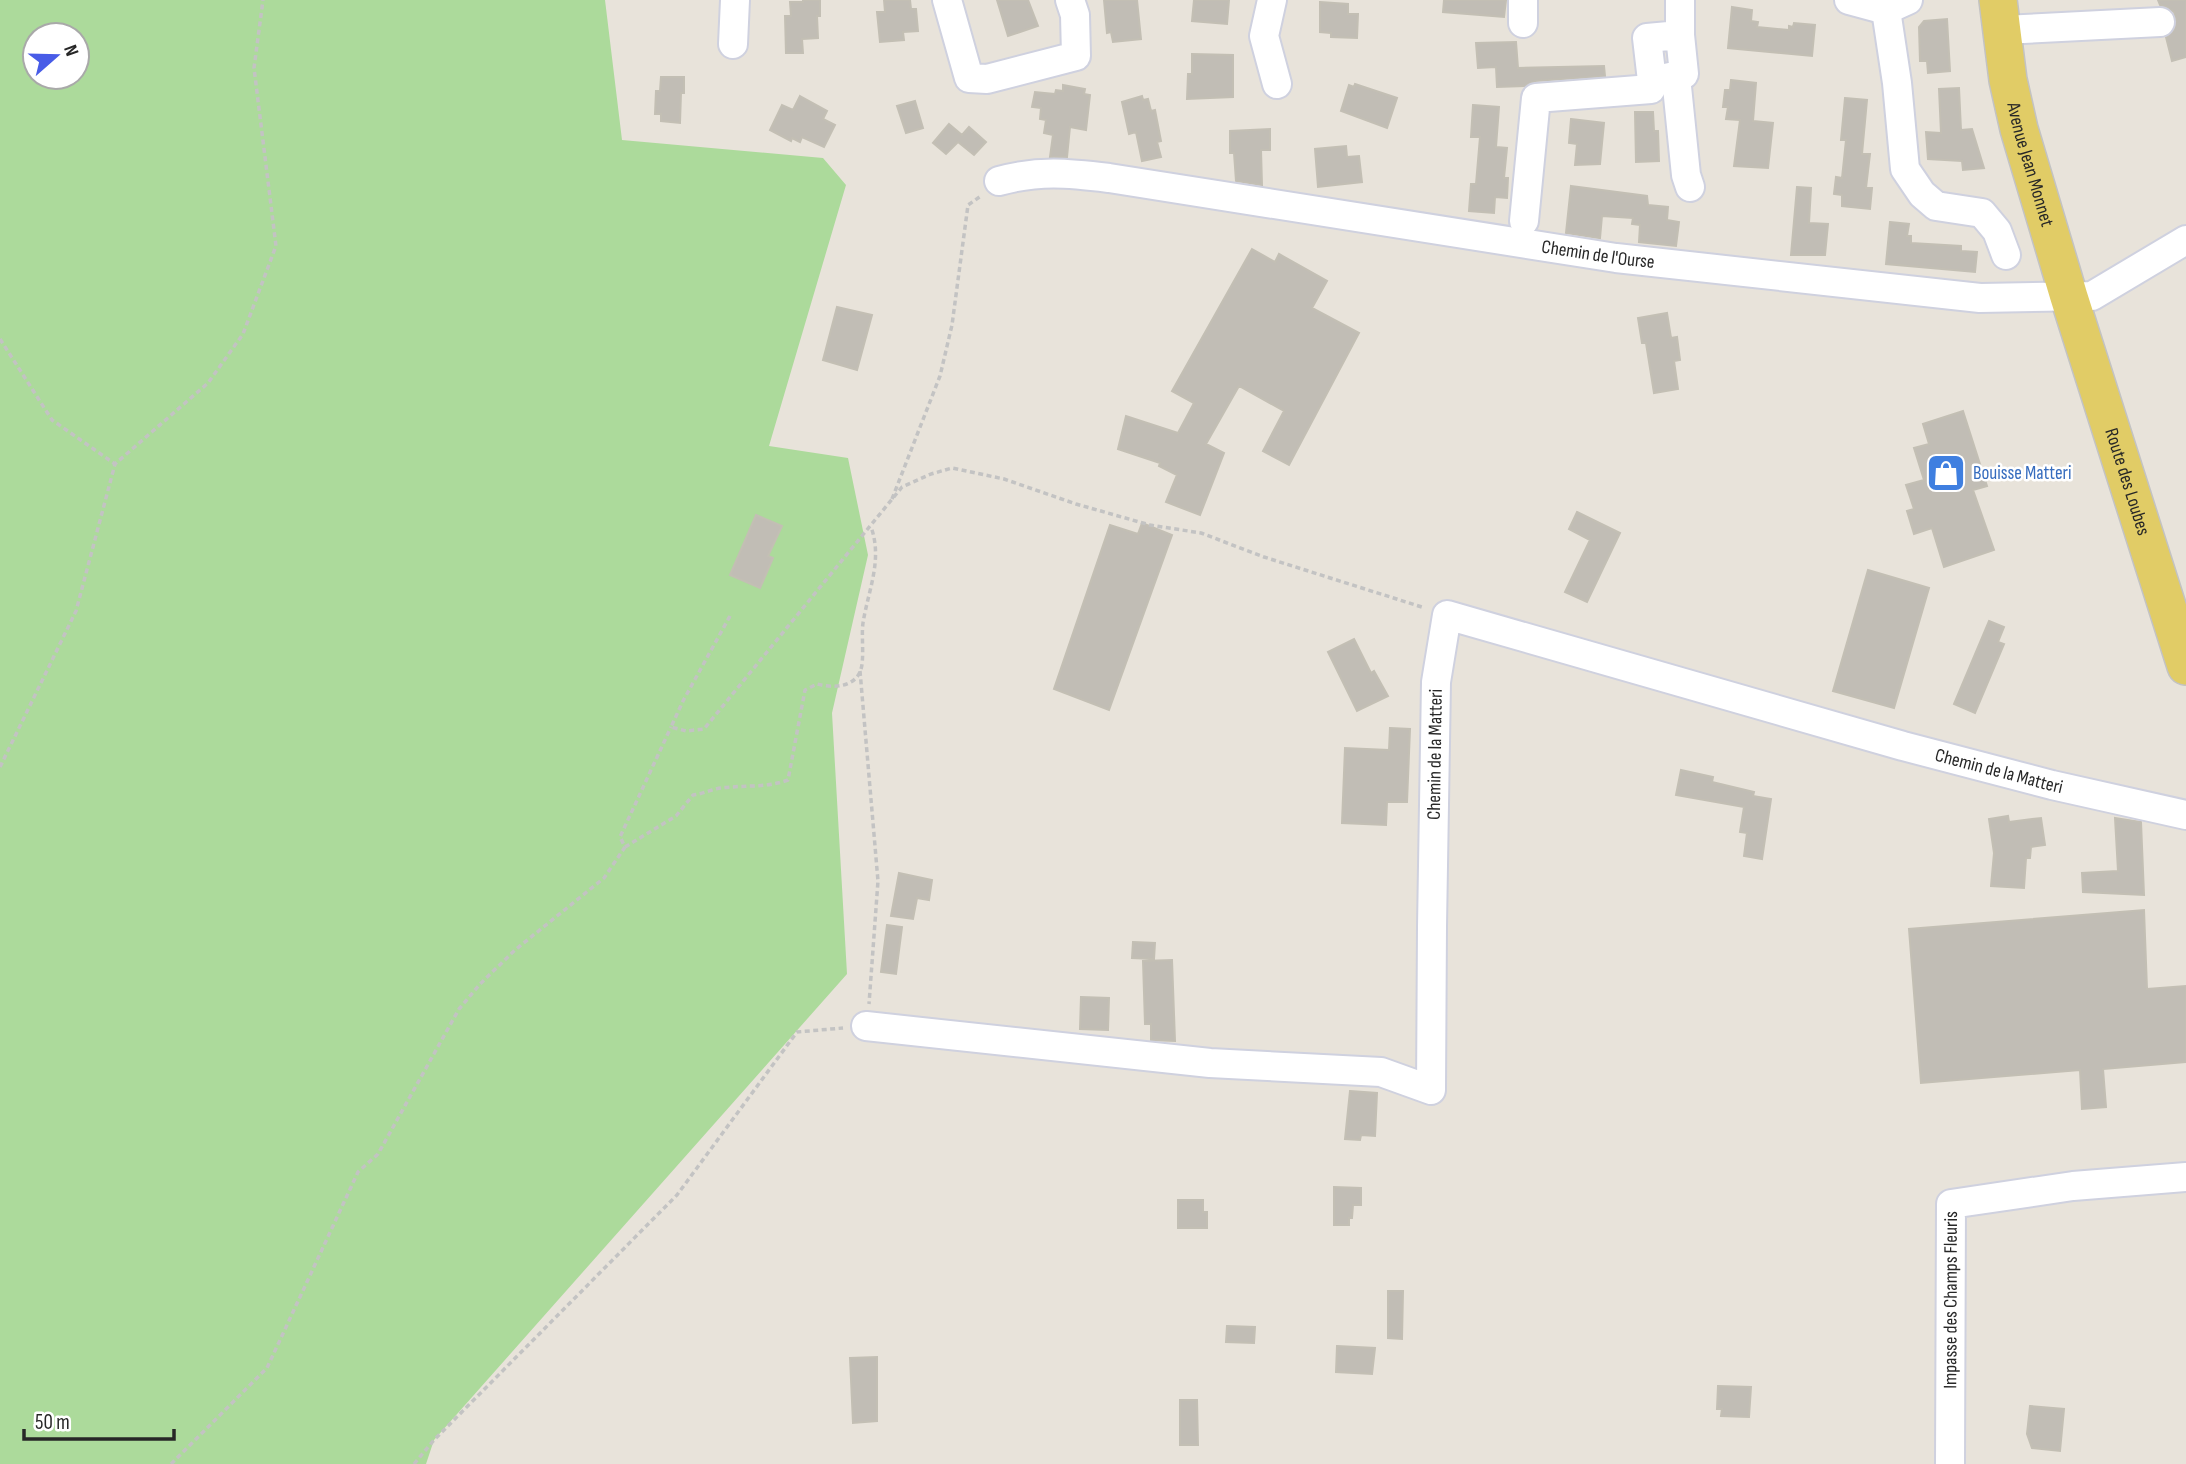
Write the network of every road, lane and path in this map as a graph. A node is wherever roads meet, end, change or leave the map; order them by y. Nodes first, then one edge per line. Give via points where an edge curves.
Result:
1 (263, 0) edge
2 (735, 0) edge
3 (947, 0) edge
4 (1070, 0) edge
5 (1272, 0) edge
6 (1680, 0) edge
7 (1849, 0) edge
8 (1897, 5) edge
9 (2002, 10) edge
10 (2160, 22) dead end
11 (733, 44) dead end
12 (1664, 79) junction
13 (1277, 84) dead end
14 (999, 181) joint
15 (1690, 187) dead end
16 (1524, 221) dead end
17 (2186, 240) edge
18 (2006, 255) dead end
19 (2069, 297) junction
20 (0, 339) edge
21 (115, 464) junction
22 (890, 504) junction
23 (872, 527) junction
24 (2177, 610) edge
25 (1447, 615) junction
26 (730, 616) dead end
27 (2186, 666) edge
28 (860, 671) junction
29 (671, 727) junction
30 (0, 767) edge
31 (2186, 815) edge
32 (625, 847) junction
33 (866, 1026) junction
34 (2186, 1177) edge
35 (172, 1464) edge
36 (414, 1464) edge
37 (1950, 1464) edge

1 - 21 path via 254,68 276,246 243,334 208,383
2 - 11 street
3 - 4 street via 969,78 987,79 1076,56
5 - 13 street via 1264,36
6 - 12 street via 1684,74
7 - 8 street
8 - 18 street via 1897,83 1905,169 1936,206 1982,213 1997,232
9 - 10 street
9 - 19 main road, Avenue Jean Monnet via 2008,80 2019,129
12 - 15 street
12 - 16 street via 1651,89 1536,97
14 - 19 street, Chemin de l'Ourse via 1065,172 1616,258 1980,298
14 - 22 path via 968,205 940,376
17 - 19 street, Chemin de l'Ourse via 2092,296
19 - 24 main road, Route des Loubes
20 - 21 path via 52,420
21 - 30 path via 76,611
22 - 23 path
22 - 25 path via 902,488 952,468 1004,479 1150,525 1201,533
23 - 28 path via 875,571 863,623
23 - 29 path via 704,729
24 - 27 main road, Route des Loubes
25 - 31 street, Chemin de la Matteri via 1903,746
25 - 33 street, Chemin de la Matteri via 1436,682 1431,1090 1381,1072 1210,1063
26 - 29 path
28 - 32 path via 851,682 830,688 817,684 805,690 788,780 693,795 676,816
28 - 33 path via 878,881
29 - 32 path via 620,837
32 - 35 path via 604,878 515,950 459,1009 378,1154 358,1172 267,1368
33 - 36 path via 797,1032 677,1195
34 - 37 street, Impasse des Champs Fleuris via 2073,1186 1951,1204

